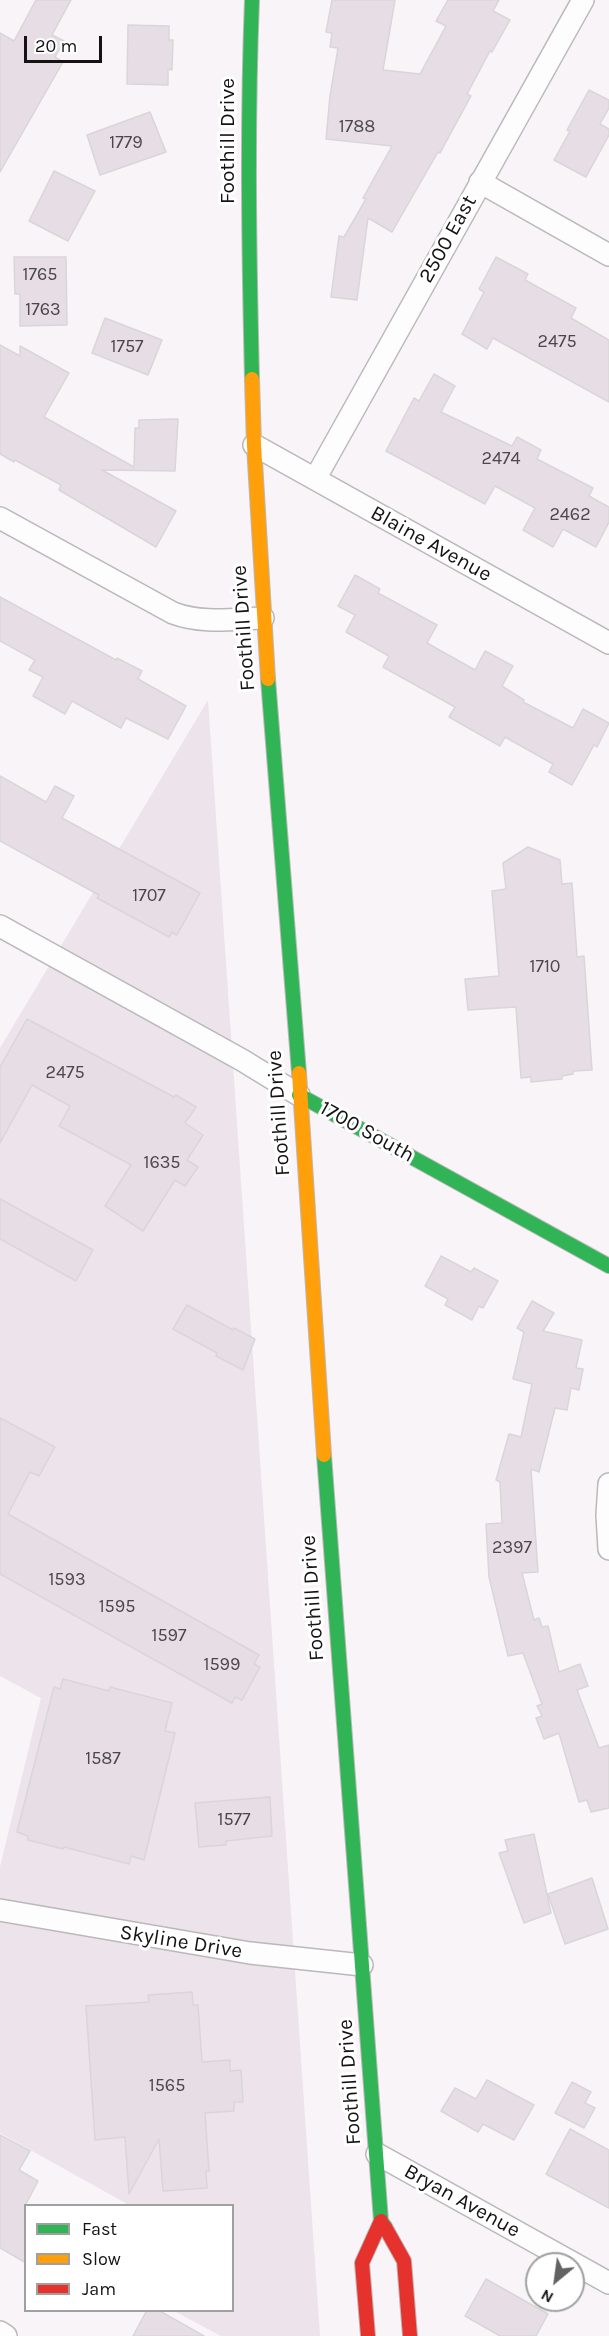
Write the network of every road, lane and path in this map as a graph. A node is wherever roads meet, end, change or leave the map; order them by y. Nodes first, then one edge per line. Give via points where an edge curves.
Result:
1 (252, 0) edge
2 (583, 0) edge
3 (480, 182) junction
4 (609, 255) edge
5 (254, 445) junction
6 (315, 479) junction
7 (0, 518) edge
8 (263, 618) junction
9 (609, 643) edge
10 (0, 926) edge
11 (299, 1095) junction
12 (609, 1266) edge
13 (609, 1484) edge
14 (609, 1548) edge
15 (0, 1910) edge
16 (362, 1965) junction
17 (377, 2154) junction
18 (381, 2222) junction
19 (609, 2283) edge
20 (0, 2332) edge
21 (6, 2336) edge
22 (368, 2336) edge
23 (410, 2336) edge

1 - 5 main road, Foothill Drive via 249,214
2 - 3 street, 2500 East
3 - 4 street
3 - 6 street, 2500 East
5 - 6 street, Blaine Avenue
5 - 8 main road, Foothill Drive
6 - 9 street, Blaine Avenue
7 - 8 street via 172,613 206,621
8 - 11 main road, Foothill Drive
10 - 11 street, 1700 South
11 - 12 main road, 1700 South
11 - 16 main road, Foothill Drive
13 - 14 street
15 - 16 street, Skyline Drive via 250,1953
16 - 17 main road, Foothill Drive
17 - 18 main road, Foothill Drive
17 - 19 street, Bryan Avenue
18 - 22 main road, Foothill Drive via 362,2263
18 - 23 main road, Foothill Drive via 404,2261
20 - 21 street

